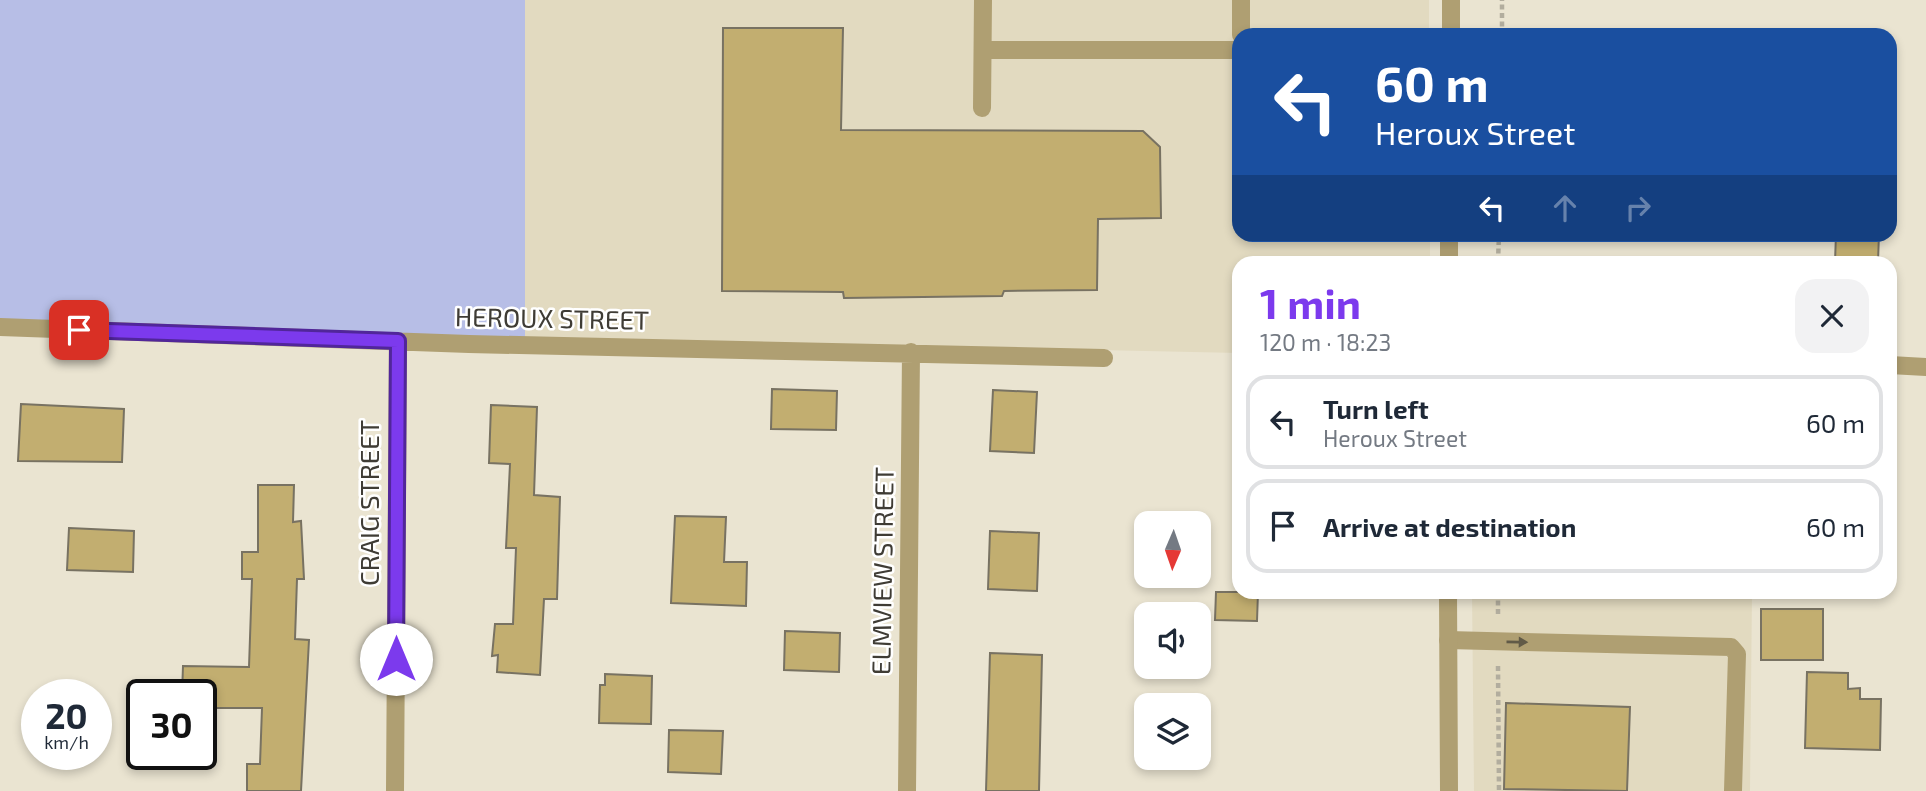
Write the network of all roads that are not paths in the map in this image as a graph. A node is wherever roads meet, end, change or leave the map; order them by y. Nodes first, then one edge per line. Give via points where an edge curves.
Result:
1 (983, 0) edge
2 (1241, 0) edge
3 (1451, 0) edge
4 (1241, 28) edge
5 (1451, 28) edge
6 (984, 50) junction
7 (1232, 50) edge
8 (982, 108) dead end
9 (0, 327) edge
10 (398, 341) junction
11 (911, 352) junction
12 (1104, 358) dead end
13 (1897, 365) edge
14 (1926, 366) edge
15 (1448, 599) edge
16 (1448, 640) junction
17 (395, 791) edge
18 (907, 791) edge
19 (1449, 791) edge
20 (1733, 791) edge

1 - 6 street
2 - 4 street
3 - 5 street
6 - 7 street
6 - 8 street
9 - 10 street, HEROUX STREET
10 - 11 street, HEROUX STREET
10 - 17 street, CRAIG STREET
11 - 12 street, HEROUX STREET
11 - 18 street, ELMVIEW STREET
13 - 14 street
15 - 16 street
16 - 19 street
16 -> 20 street via 1731,647 1737,654

